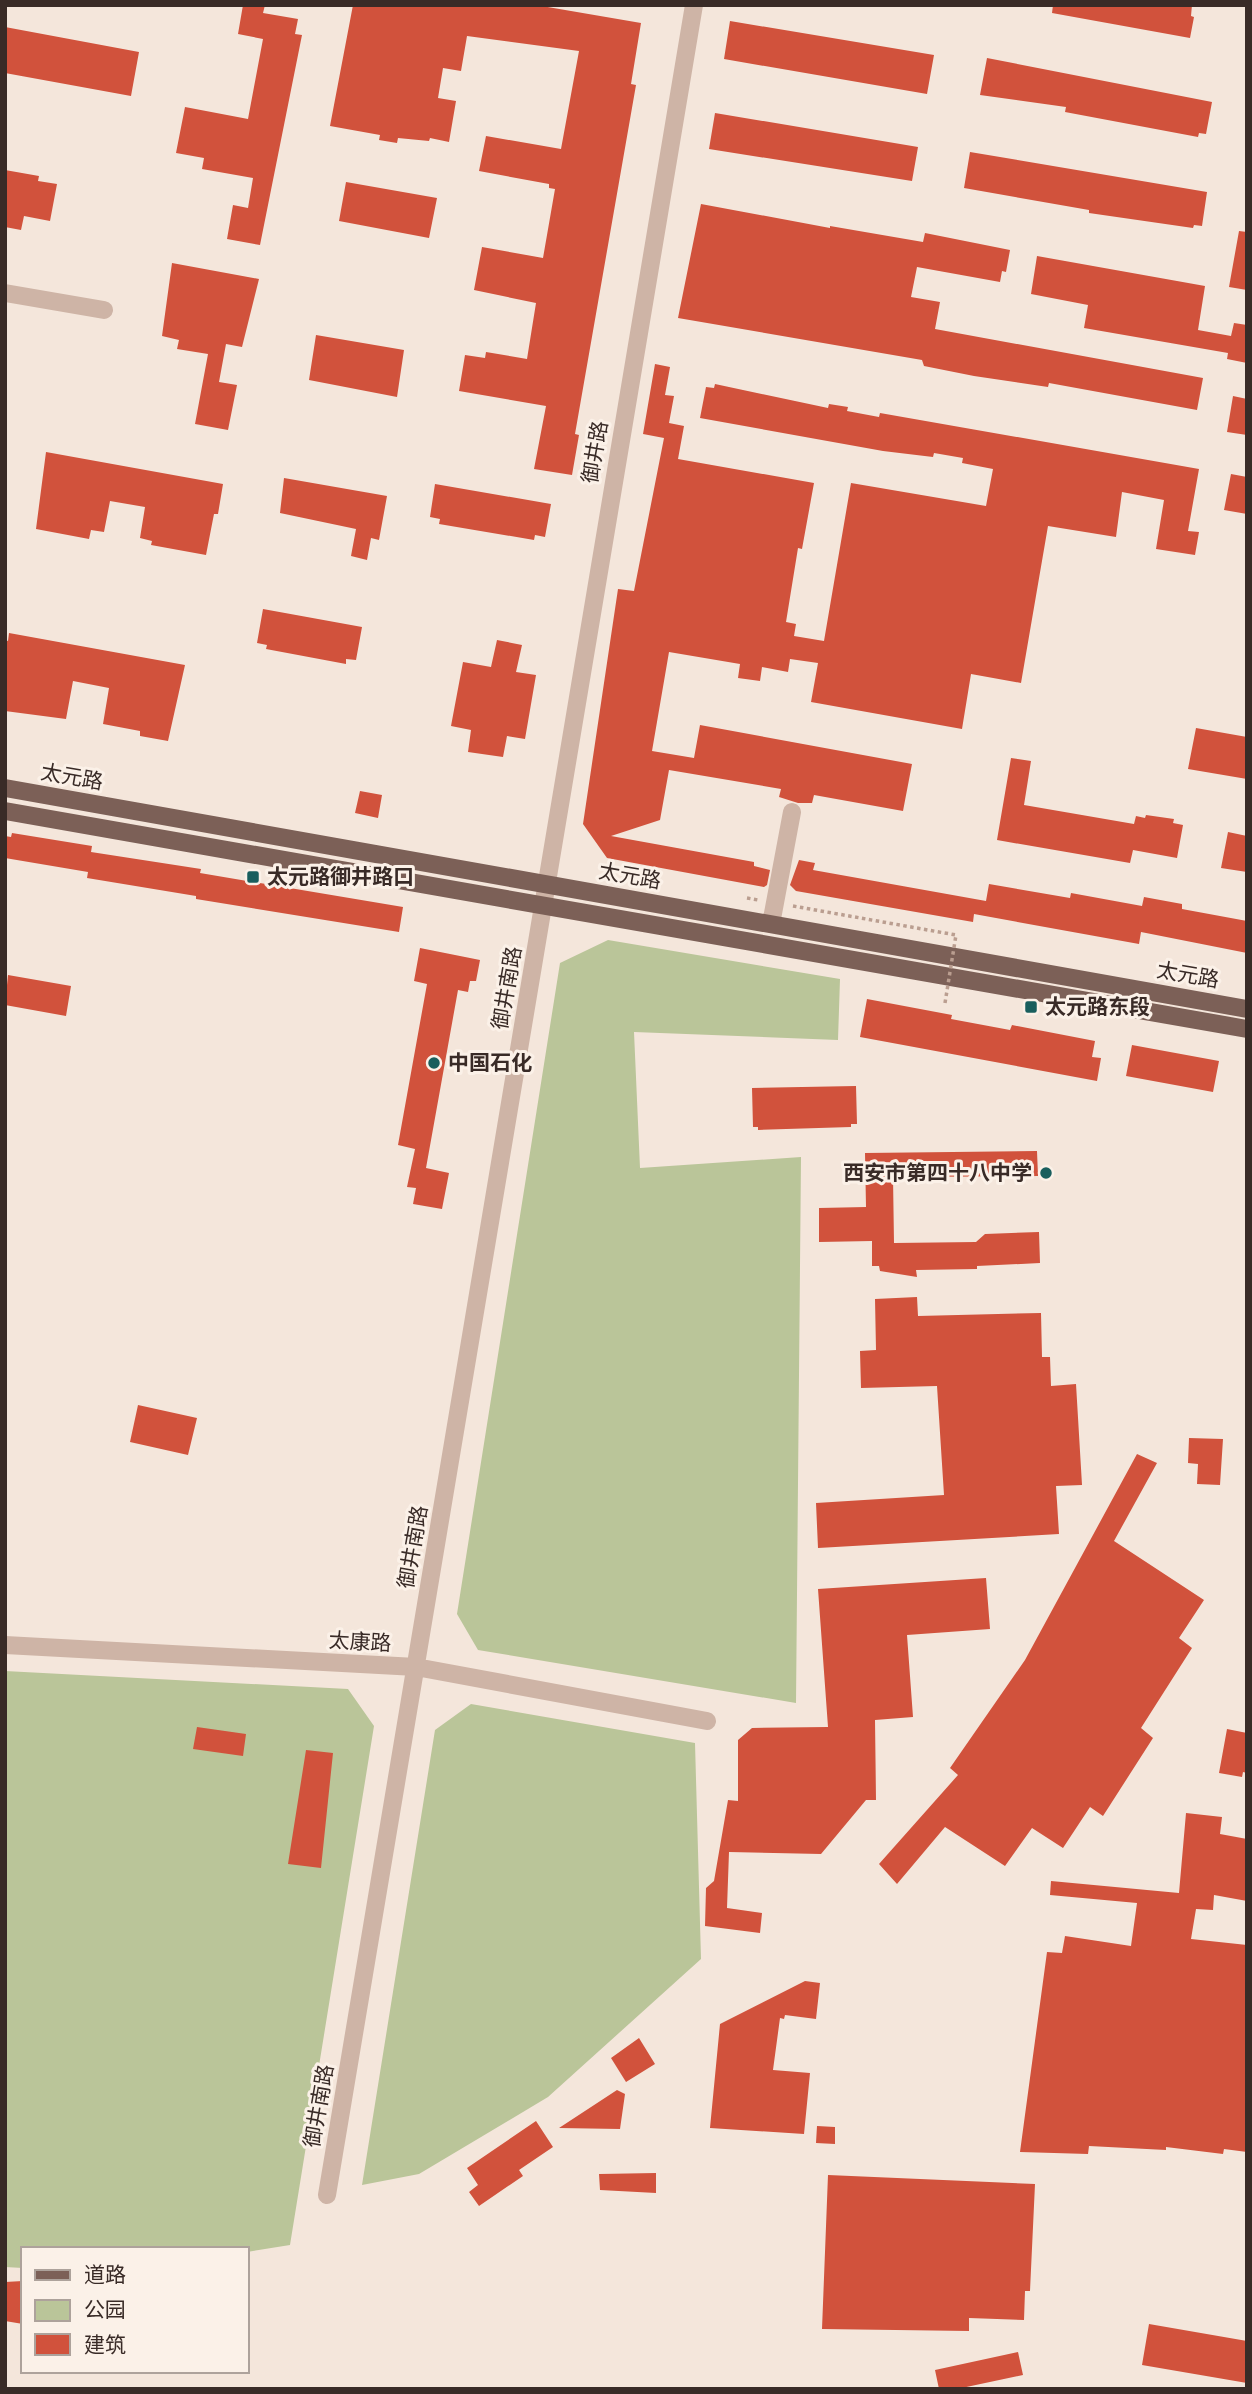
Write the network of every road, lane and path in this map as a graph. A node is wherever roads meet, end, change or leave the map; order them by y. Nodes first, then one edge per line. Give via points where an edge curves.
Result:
1 (694, 5) edge
2 (5, 293) edge
3 (104, 310) dead end
4 (5, 788) edge
5 (5, 811) edge
6 (792, 811) dead end
7 (547, 884) junction
8 (747, 898) dead end
9 (775, 903) junction
10 (544, 906) junction
11 (771, 924) junction
12 (945, 1003) dead end
13 (1247, 1009) edge
14 (1247, 1029) edge
15 (5, 1645) edge
16 (416, 1667) junction
17 (708, 1721) dead end
18 (327, 2195) dead end

1 - 7 street, 御井路
2 - 3 street
4 - 7 main road, 太元路
5 - 10 main road, 太元路
6 - 9 street
7 - 10 street, 御井路
7 - 11 main road, 太元路
8 - 9 path
9 - 11 street
9 - 12 path, bridge via 956,935
10 - 14 main road, 太元路
10 - 16 street, 御井南路
11 - 13 main road, 太元路
15 - 16 street, 太康路
16 - 17 street, 太康路
16 - 18 street, 御井南路

